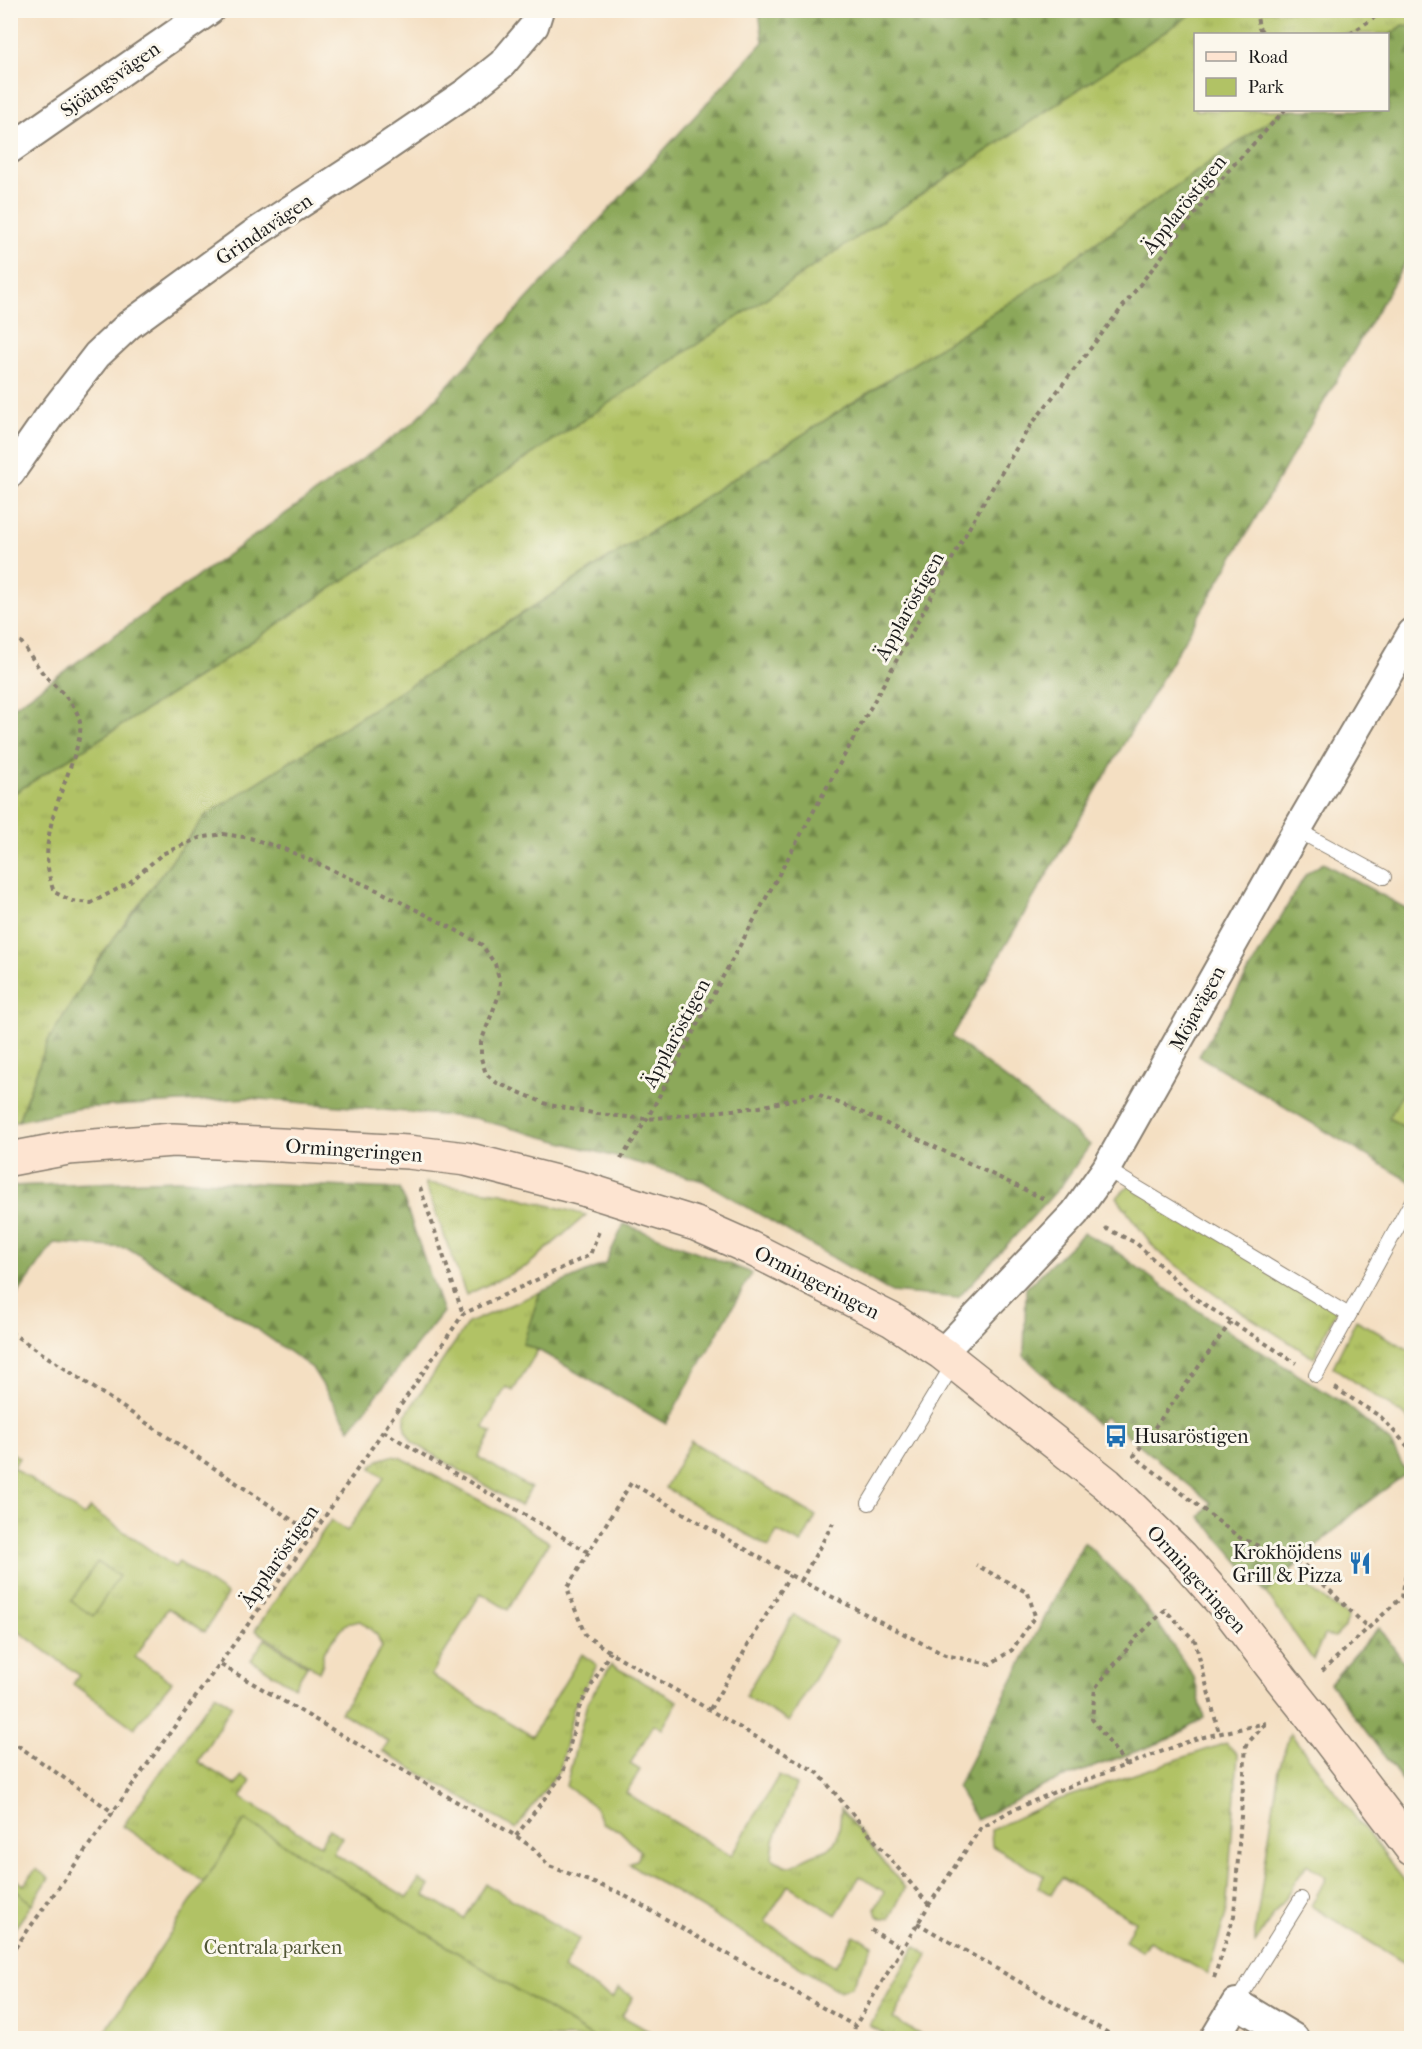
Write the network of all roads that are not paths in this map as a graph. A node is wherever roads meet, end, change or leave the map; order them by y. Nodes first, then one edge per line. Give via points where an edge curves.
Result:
1 (210, 10) edge
2 (539, 10) edge
3 (10, 149) edge
4 (10, 473) edge
5 (1412, 633) edge
6 (1297, 830) junction
7 (1384, 877) dead end
8 (10, 1159) edge
9 (1106, 1169) junction
10 (1412, 1201) edge
11 (1348, 1315) junction
12 (948, 1358) junction
13 (1316, 1375) road end
14 (869, 1503) dead end
15 (1412, 1849) edge
16 (1301, 1899) dead end
17 (1236, 2003) junction
18 (1215, 2038) edge
19 (1294, 2038) edge

1 - 3 street, Sjöängsvägen
2 - 4 street, Grindavägen via 534,26 502,64 467,92 252,235 129,325 97,355
5 - 6 street, Möjavägen
6 - 7 lane
6 - 9 street, Möjavägen
8 - 12 street, Ormingeringen, bridge via 68,1148 173,1140 408,1152 466,1159 587,1190 696,1224 892,1320
9 - 11 lane
9 - 12 street, Möjavägen via 1075,1213
10 - 11 lane
11 - 13 lane
12 - 14 lane
12 - 15 street, Ormingeringen, bridge via 1107,1484 1196,1573
16 - 17 lane
17 - 18 street
17 - 19 street

